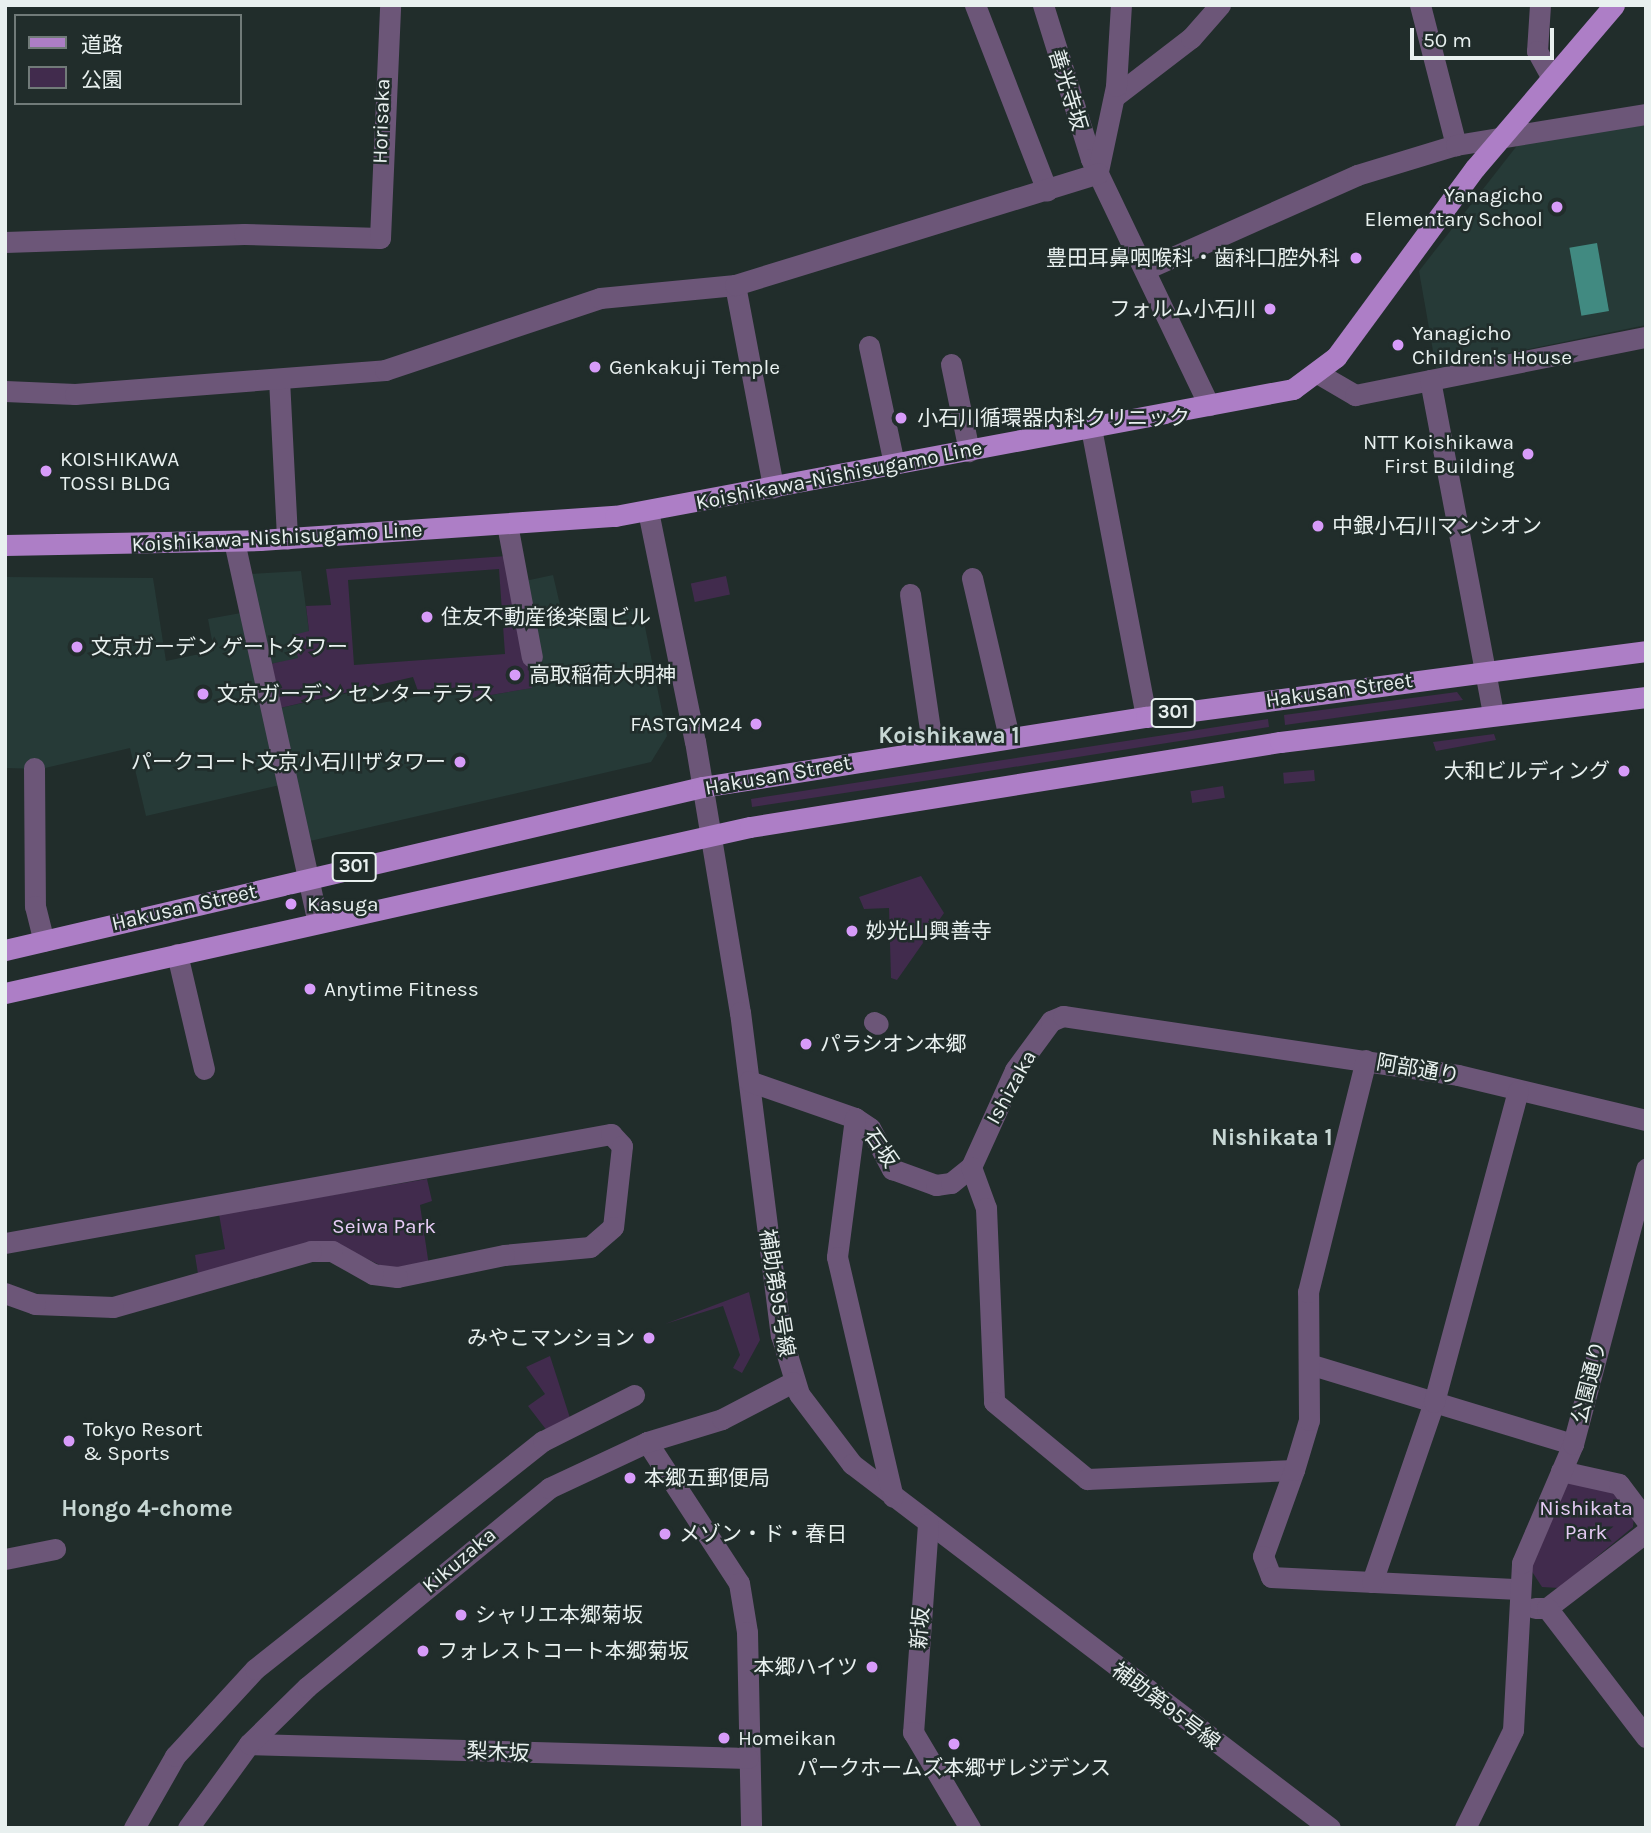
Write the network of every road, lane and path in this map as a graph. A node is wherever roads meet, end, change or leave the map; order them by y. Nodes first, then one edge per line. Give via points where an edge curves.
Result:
1 (390, 5) edge
2 (975, 5) edge
3 (1043, 5) edge
4 (1121, 5) edge
5 (1220, 5) edge
6 (1420, 5) edge
7 (1540, 5) edge
8 (1614, 5) edge
9 (1551, 76) junction
10 (1114, 97) junction
11 (1646, 114) edge
12 (1500, 136) junction
13 (1456, 145) junction
14 (1098, 173) junction
15 (1046, 191) junction
16 (5, 242) edge
17 (1146, 269) junction
18 (735, 285) junction
19 (1646, 337) edge
20 (869, 346) dead end
21 (951, 364) dead end
22 (1319, 374) junction
23 (279, 379) junction
24 (1430, 380) junction
25 (5, 391) edge
26 (1209, 405) junction
27 (1091, 428) junction
28 (969, 451) junction
29 (894, 464) junction
30 (773, 486) junction
31 (648, 511) junction
32 (508, 524) junction
33 (287, 539) junction
34 (234, 541) junction
35 (5, 545) edge
36 (972, 578) dead end
37 (910, 594) dead end
38 (1646, 651) edge
39 (532, 657) dead end
40 (1487, 670) junction
41 (1646, 696) edge
42 (1493, 715) junction
43 (1146, 717) junction
44 (1009, 737) junction
45 (933, 749) junction
46 (34, 768) dead end
47 (702, 788) junction
48 (710, 835) junction
49 (310, 877) junction
50 (318, 922) junction
51 (44, 941) junction
52 (5, 950) edge
53 (177, 954) junction
54 (5, 993) edge
55 (1188, 1034) joint
56 (1366, 1060) junction
57 (204, 1069) dead end
58 (749, 1081) junction
59 (1518, 1091) junction
60 (855, 1118) junction
61 (1646, 1120) edge
62 (971, 1167) junction
63 (1646, 1169) edge
64 (5, 1243) edge
65 (5, 1293) edge
66 (1309, 1364) junction
67 (793, 1382) junction
68 (634, 1395) dead end
69 (1434, 1402) junction
70 (647, 1442) junction
71 (1573, 1444) junction
72 (1294, 1470) junction
73 (1561, 1471) junction
74 (892, 1497) junction
75 (1646, 1520) edge
76 (928, 1524) junction
77 (1646, 1532) edge
78 (54, 1549) dead end
79 (5, 1559) edge
80 (1372, 1582) junction
81 (1519, 1598) junction
82 (1547, 1608) junction
83 (1646, 1737) edge
84 (249, 1744) junction
85 (748, 1758) junction
86 (134, 1828) edge
87 (188, 1828) edge
88 (751, 1828) edge
89 (970, 1828) edge
90 (1330, 1828) edge
91 (1465, 1828) edge

1 - 16 street, Horisaka via 380,238 244,234
2 - 15 street
3 - 14 street, 善光寺坂
4 - 10 street
5 - 10 street via 1191,38
6 - 13 street
7 - 9 street via 1537,51
8 - 9 main road, Koishikawa-Nishisugamo Line
9 - 12 main road, Koishikawa-Nishisugamo Line
10 - 14 street
11 - 12 street
12 - 13 street
12 - 22 main road, Koishikawa-Nishisugamo Line
13 - 17 street via 1331,185
14 - 15 street
14 - 17 street, 善光寺坂
15 - 18 street
17 - 26 street, 善光寺坂
18 - 23 street via 614,294 385,370
18 - 30 street
19 - 24 street
20 - 29 street
21 - 28 street
22 - 24 street via 1354,395
22 - 26 main road, Koishikawa-Nishisugamo Line via 1293,389
23 - 25 street via 75,394
23 - 33 street
24 - 40 street
26 - 27 main road, Koishikawa-Nishisugamo Line
27 - 28 main road, Koishikawa-Nishisugamo Line
27 - 43 street
28 - 29 main road, Koishikawa-Nishisugamo Line
29 - 30 main road, Koishikawa-Nishisugamo Line
30 - 31 main road, Koishikawa-Nishisugamo Line
31 - 32 main road, Koishikawa-Nishisugamo Line
31 - 47 street, 補助第95号線
32 - 33 main road, Koishikawa-Nishisugamo Line
32 - 39 street
33 - 34 main road, Koishikawa-Nishisugamo Line
34 - 35 main road, Koishikawa-Nishisugamo Line
34 - 49 street
36 - 44 street
37 - 45 street
38 - 40 main road, Hakusan Street / 301
40 - 42 street
40 - 43 main road, Hakusan Street / 301
41 - 42 main road, Hakusan Street / 301
42 - 48 main road, Hakusan Street / 301 via 1280,742
43 - 44 main road, Hakusan Street / 301
44 - 45 main road, Hakusan Street / 301
45 - 47 main road, Hakusan Street / 301
46 - 51 street via 35,906
47 - 48 street, 補助第95号線
47 - 49 main road, Hakusan Street / 301
48 - 50 main road, Hakusan Street / 301
48 - 58 street, 補助第95号線
49 - 50 street
49 - 51 main road, Hakusan Street / 301
50 - 53 main road, Hakusan Street / 301
51 - 52 main road, Hakusan Street / 301
53 - 54 main road, Hakusan Street / 301
53 - 57 street
55 - 56 street, 阿部通り
55 - 62 street, Ishizaka via 1063,1016 1051,1021 1015,1070
56 - 59 street, 阿部通り
56 - 66 street via 1308,1292
58 - 60 street, 石坂
58 - 67 street, 補助第95号線
59 - 61 street, 阿部通り
59 - 69 street
60 - 62 street, 石坂 via 906,1179 951,1183
60 - 74 street via 837,1256 848,1325 884,1440
62 - 72 street via 986,1208 994,1402 1087,1479
63 - 71 street, 公園通り
64 - 65 street via 611,1134 622,1146 613,1227 590,1247 504,1255 397,1277 373,1274 332,1251 311,1251 113,1307 35,1304
66 - 69 street
66 - 72 street via 1309,1420
67 - 70 street, Kikuzaka via 722,1419
67 - 74 street, 補助第95号線 via 837,1449
68 - 86 street via 543,1441 255,1669 175,1756
69 - 71 street
69 - 80 street
70 - 84 street, Kikuzaka via 549,1488 307,1687
70 - 85 street via 739,1583 747,1632
71 - 73 street, 公園通り
72 - 80 street via 1263,1556 1270,1577
73 - 75 street via 1619,1484
73 - 81 street, 公園通り via 1522,1563
74 - 76 street, 補助第95号線
76 - 89 street, 新坂 via 913,1732
76 - 90 street, 補助第95号線
77 - 82 street
78 - 79 street
80 - 81 street
81 - 82 street
81 - 91 street, 公園通り via 1513,1730
82 - 83 street
84 - 85 street, 梨木坂
84 - 87 street, Kikuzaka
85 - 88 street

